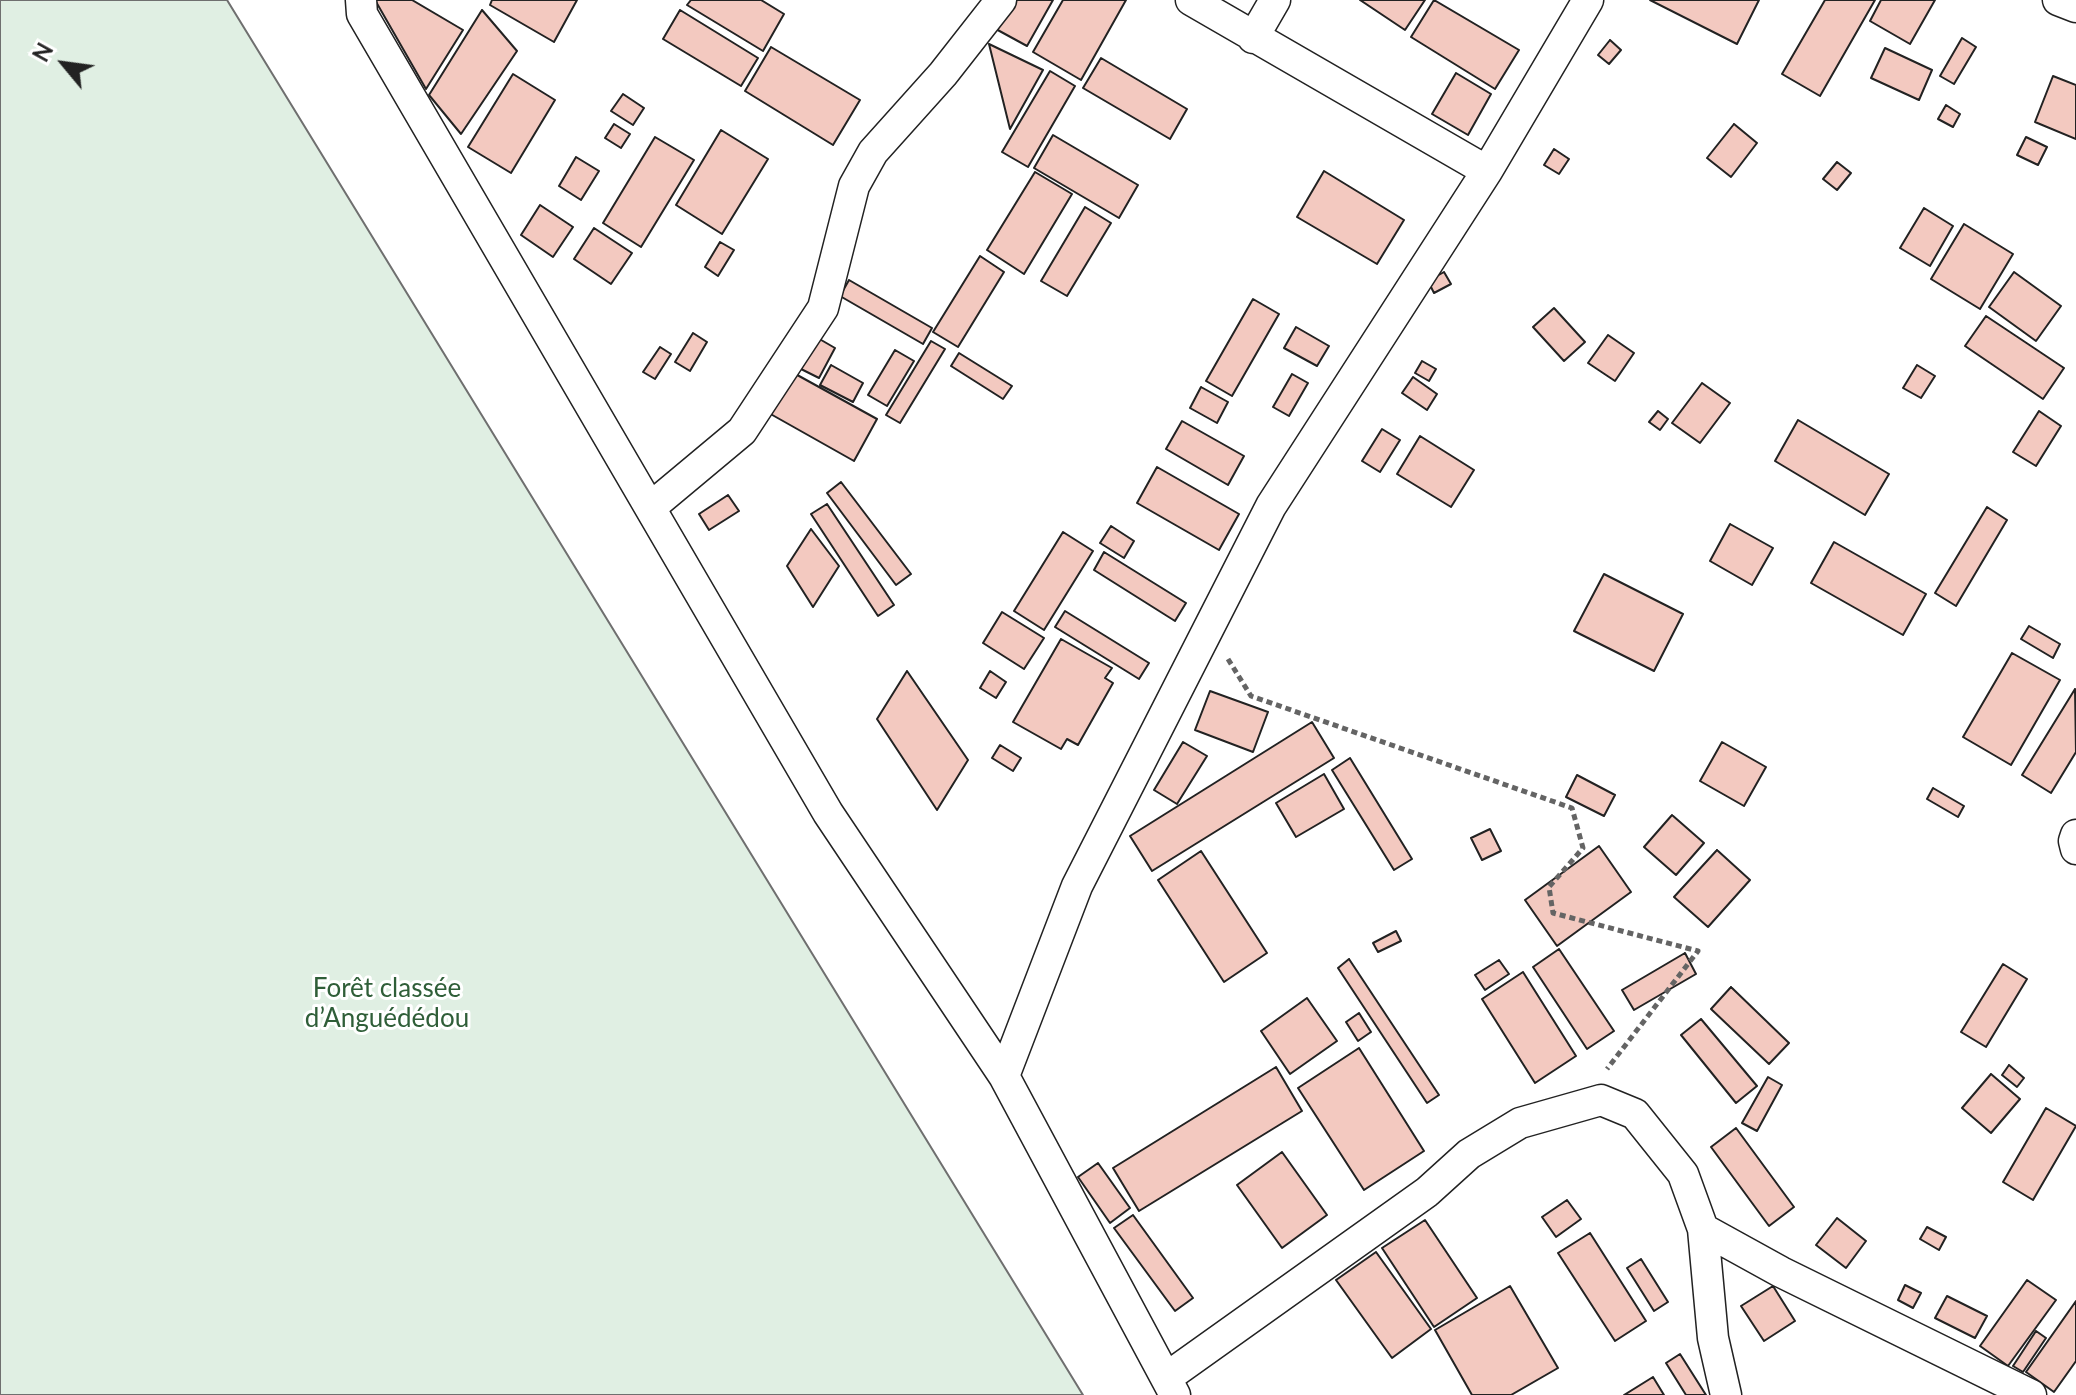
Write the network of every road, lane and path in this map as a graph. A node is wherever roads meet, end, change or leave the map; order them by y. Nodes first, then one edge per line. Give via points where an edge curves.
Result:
1 (361, 0) edge
2 (1001, 0) edge
3 (1191, 0) edge
4 (1275, 0) edge
5 (1588, 0) edge
6 (2058, 0) edge
7 (2076, 7) edge
8 (1253, 38) junction
9 (1487, 171) junction
10 (651, 507) junction
11 (1209, 628) junction
12 (2076, 835) edge
13 (2076, 849) edge
14 (1004, 1076) junction
15 (1578, 1106) junction
16 (1703, 1229) junction
17 (1170, 1386) edge
18 (1726, 1395) edge
19 (2031, 1395) edge

1 - 10 street via 362,14
2 - 10 street via 873,152 854,186 823,308 742,431
3 - 8 street
4 - 8 street
5 - 9 street
6 - 7 street
8 - 9 street
9 - 11 street via 1271,506
10 - 14 street via 828,813
11 - 14 street via 1077,886
11 - 15 path via 1251,696 1572,808 1583,848 1549,887 1553,913 1698,951
12 - 13 street
14 - 17 street
15 - 16 street via 1601,1100 1635,1114 1683,1174
15 - 17 street via 1520,1123 1469,1154 1427,1192
16 - 18 street via 1713,1338
16 - 19 street

